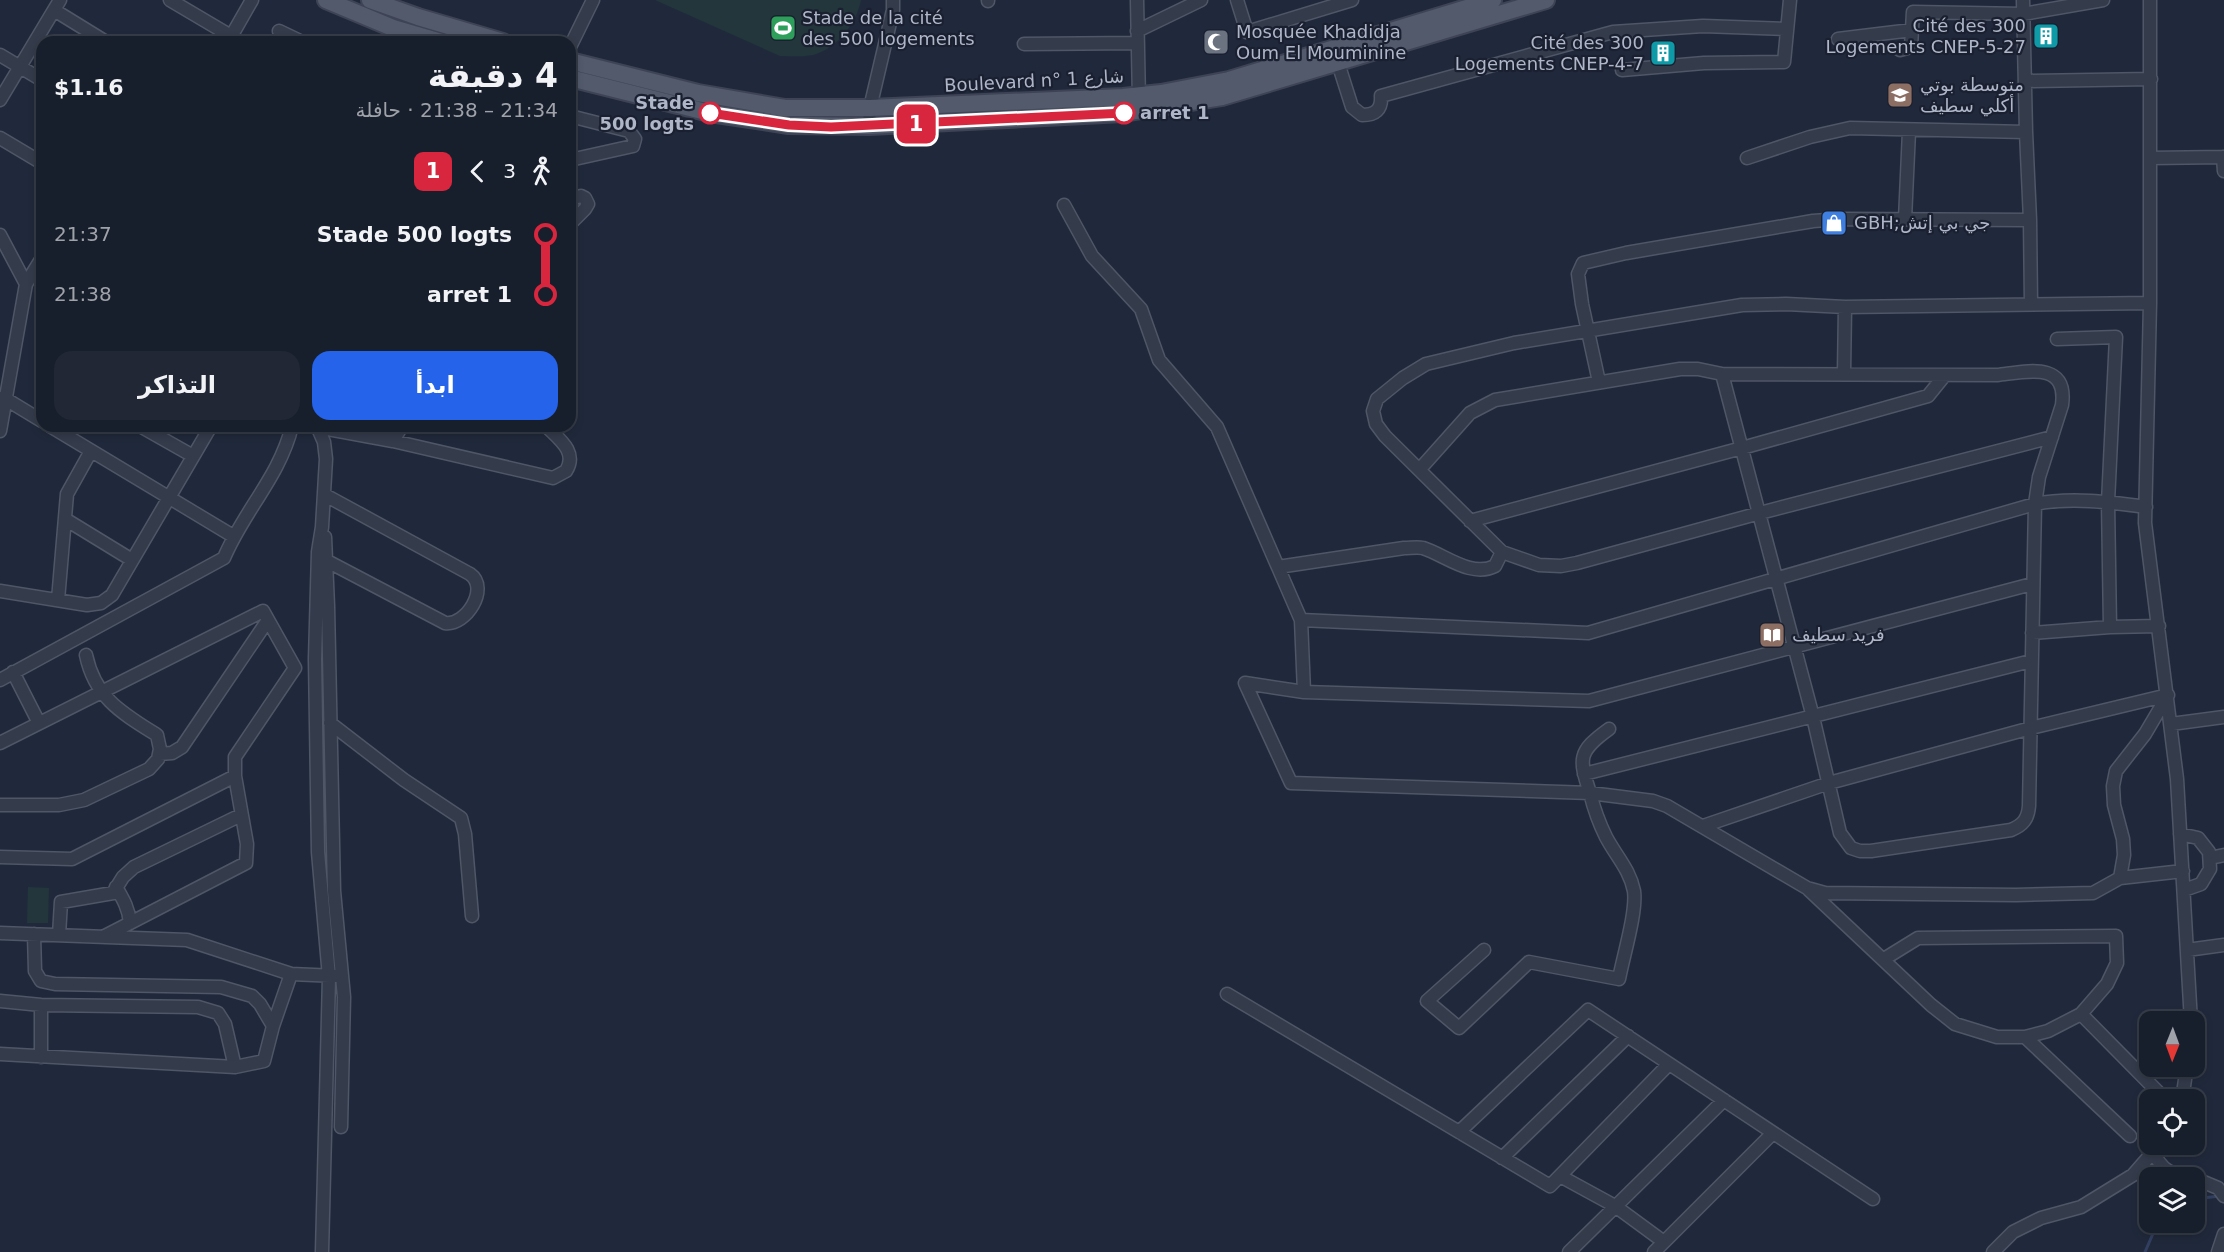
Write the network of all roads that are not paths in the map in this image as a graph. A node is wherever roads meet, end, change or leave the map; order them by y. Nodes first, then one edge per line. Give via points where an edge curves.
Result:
1 (170, 0) edge
2 (252, 0) edge
3 (326, 0) edge
4 (370, 0) edge
5 (593, 0) edge
6 (893, 0) edge
7 (1137, 0) edge
8 (1201, 0) edge
9 (1352, 0) edge
10 (1493, 0) edge
11 (1546, 0) edge
12 (1790, 0) edge
13 (2023, 0) edge
14 (2103, 0) edge
15 (2150, 0) edge
16 (1240, 1) edge
17 (57, 5) edge
18 (1913, 6) edge
19 (2023, 14) junction
20 (1787, 29) junction
21 (1912, 30) junction
22 (279, 31) dead end
23 (38, 36) edge
24 (98, 36) edge
25 (227, 36) edge
26 (235, 36) edge
27 (289, 36) edge
28 (420, 36) edge
29 (461, 36) edge
30 (575, 36) edge
31 (1138, 37) junction
32 (1838, 39) dead end
33 (36, 40) edge
34 (1024, 44) dead end
35 (1900, 50) dead end
36 (0, 55) edge
37 (576, 62) edge
38 (1338, 63) junction
39 (20, 67) junction
40 (1622, 70) dead end
41 (36, 76) edge
42 (2151, 79) junction
43 (576, 80) edge
44 (2025, 81) junction
45 (0, 100) edge
46 (1139, 103) junction
47 (870, 108) junction
48 (576, 118) edge
49 (869, 126) junction
50 (1909, 131) junction
51 (2026, 132) junction
52 (0, 138) edge
53 (2224, 157) edge
54 (1747, 158) dead end
55 (576, 159) edge
56 (2150, 159) junction
57 (36, 160) edge
58 (2224, 171) edge
59 (576, 197) edge
60 (1064, 205) dead end
61 (576, 218) edge
62 (1905, 219) junction
63 (2030, 220) junction
64 (0, 235) edge
65 (36, 268) edge
66 (26, 284) junction
67 (2150, 303) junction
68 (2031, 304) junction
69 (1845, 307) junction
70 (1588, 331) junction
71 (2057, 339) dead end
72 (1845, 373) junction
73 (1722, 374) junction
74 (1945, 375) junction
75 (1599, 382) junction
76 (2, 398) edge
77 (36, 418) edge
78 (0, 430) edge
79 (68, 432) edge
80 (151, 432) edge
81 (208, 432) edge
82 (289, 432) edge
83 (319, 432) edge
84 (347, 432) edge
85 (398, 432) edge
86 (552, 432) edge
87 (2052, 437) junction
88 (393, 441) junction
89 (1742, 448) junction
90 (91, 451) junction
91 (194, 456) junction
92 (1420, 469) junction
93 (325, 495) junction
94 (168, 497) junction
95 (2108, 501) junction
96 (2035, 504) junction
97 (2146, 507) junction
98 (1760, 513) junction
99 (65, 519) junction
100 (1470, 521) junction
101 (322, 527) junction
102 (233, 536) junction
103 (1502, 552) junction
104 (132, 560) junction
105 (327, 561) junction
106 (1278, 567) junction
107 (1776, 580) junction
108 (2032, 585) junction
109 (0, 591) edge
110 (57, 600) junction
111 (268, 620) junction
112 (1301, 620) junction
113 (2110, 627) junction
114 (2159, 627) junction
115 (2032, 633) junction
116 (1795, 645) junction
117 (86, 655) dead end
118 (329, 657) junction
119 (315, 660) junction
120 (2031, 661) junction
121 (295, 668) junction
122 (13, 672) junction
123 (0, 680) edge
124 (1304, 692) junction
125 (101, 693) junction
126 (2168, 694) junction
127 (1813, 717) junction
128 (2224, 717) edge
129 (39, 723) junction
130 (330, 723) junction
131 (2171, 724) junction
132 (2031, 728) junction
133 (1609, 729) dead end
134 (3, 743) edge
135 (159, 754) junction
136 (1584, 774) junction
137 (235, 776) junction
138 (1829, 783) junction
139 (1590, 793) junction
140 (0, 805) edge
141 (317, 807) junction
142 (331, 807) junction
143 (241, 814) junction
144 (1703, 826) junction
145 (2180, 834) junction
146 (2224, 855) edge
147 (0, 857) edge
148 (2210, 858) junction
149 (2183, 871) junction
150 (2120, 878) junction
151 (116, 887) junction
152 (1807, 888) junction
153 (2184, 891) junction
154 (472, 916) dead end
155 (130, 923) junction
156 (0, 933) edge
157 (34, 934) junction
158 (59, 935) junction
159 (103, 937) junction
160 (2224, 945) edge
161 (1484, 950) dead end
162 (2187, 950) junction
163 (1884, 959) junction
164 (291, 974) junction
165 (343, 976) junction
166 (328, 977) junction
167 (1227, 994) dead end
168 (0, 1001) edge
169 (41, 1005) junction
170 (2190, 1011) edge
171 (2081, 1014) junction
172 (273, 1026) junction
173 (1628, 1036) junction
174 (2025, 1037) junction
175 (0, 1054) edge
176 (41, 1057) junction
177 (1669, 1064) junction
178 (235, 1067) junction
179 (2155, 1089) edge
180 (1724, 1100) junction
181 (341, 1127) dead end
182 (1459, 1132) junction
183 (1773, 1133) junction
184 (2130, 1136) dead end
185 (2149, 1155) edge
186 (1502, 1158) junction
187 (1560, 1176) junction
188 (2205, 1183) edge
189 (2224, 1196) edge
190 (1873, 1199) dead end
191 (1615, 1206) junction
192 (2224, 1234) edge
193 (1665, 1242) junction
194 (322, 1252) edge
195 (1569, 1252) edge
196 (1654, 1252) edge
197 (1993, 1252) edge
198 (2218, 1252) edge

1 - 25 street
2 - 26 street
3 - 28 main road
4 - 29 main road
5 - 30 street
6 - 47 street
7 - 31 street
8 - 31 street
9 - 16 street via 1247,32
10 - 46 main road, Boulevard n° شارع 1 via 1229,80
11 - 38 main road, Boulevard n° شارع 1
12 - 20 street
13 - 19 street
14 - 19 street
15 - 42 street
17 - 23 street
17 - 24 street
18 - 19 street
18 - 21 street
19 - 44 street
20 - 38 street via 1703,26 1613,32 1381,96 1379,109 1369,115 1352,107
20 - 40 street via 1784,62
21 - 32 street
21 - 35 street via 1911,47
22 - 27 street
31 - 34 street
31 - 46 street
33 - 39 street
36 - 39 street
37 - 47 main road, Boulevard n° شارع 1 via 744,102 785,108
38 - 46 main road, Boulevard n° شارع 1 via 1222,97
39 - 41 street
39 - 45 street
42 - 44 street
42 - 56 street
43 - 49 main road, Boulevard n° شارع 1 via 751,121
44 - 51 street
46 - 47 main road, Boulevard n° شارع 1
46 - 49 main road, Boulevard n° شارع 1
47 - 49 street
48 - 55 street via 629,132 635,139 633,146
50 - 51 street
50 - 54 street via 1836,131
50 - 62 street
51 - 63 street
52 - 57 street
53 - 56 street
53 - 58 street
56 - 67 street
59 - 61 street via 585,198 588,204
60 - 106 street via 1092,256 1141,309 1159,360 1217,427
62 - 63 street
62 - 70 street via 1813,221 1583,263 1578,274
63 - 68 street
64 - 66 street
65 - 66 street
66 - 76 street
67 - 68 street
67 - 97 street
68 - 69 street
69 - 70 street via 1742,305
69 - 72 street
70 - 75 street
70 - 92 street via 1514,343 1426,364 1377,399 1373,411 1376,424
71 - 95 street via 2116,337
72 - 73 street
72 - 74 street
73 - 75 street via 1680,369
73 - 89 street
74 - 87 street via 2024,371 2051,374 2064,392
74 - 89 street via 1928,396
75 - 92 street via 1483,404 1470,413
76 - 77 street
76 - 78 street
79 - 90 street
80 - 91 street
81 - 91 street
82 - 102 street via 270,482
83 - 93 street via 326,451
84 - 88 street
85 - 88 street
86 - 88 street via 570,456 566,471 553,478
87 - 96 street
87 - 98 street
89 - 98 street
89 - 100 street
90 - 94 street
90 - 99 street via 68,494
91 - 94 street
92 - 100 street
93 - 101 street
93 - 105 street via 471,574 479,589 462,619 445,623
94 - 102 street
94 - 104 street
95 - 96 street
95 - 97 street
95 - 113 street
96 - 107 street
96 - 108 street
97 - 114 street
98 - 103 street via 1578,563 1539,565
98 - 107 street
99 - 104 street
99 - 110 street
100 - 103 street
101 - 105 street
101 - 119 street
102 - 122 street via 224,558
103 - 106 street via 1495,566 1484,569 1467,567 1422,548
104 - 110 street via 112,595 101,603
105 - 118 street
106 - 112 street
107 - 112 street via 1588,633
107 - 116 street
108 - 115 street
108 - 116 street
109 - 110 street
111 - 121 street
111 - 125 street via 262,611
111 - 135 street via 182,747
112 - 124 street
113 - 114 street
113 - 115 street
114 - 126 street
115 - 120 street
116 - 124 street via 1589,701
116 - 127 street
117 - 125 street
118 - 119 street
118 - 130 street
119 - 121 street
119 - 141 street
120 - 127 street
120 - 132 street
121 - 137 street via 236,757
122 - 123 street
122 - 129 street
124 - 139 street via 1245,683 1291,783
125 - 129 street
125 - 135 street via 122,713 157,735
126 - 131 street
126 - 132 street
126 - 150 street via 2145,734 2116,771 2114,805 2124,855
127 - 136 street
127 - 138 street
128 - 131 street
129 - 134 street
130 - 142 street
130 - 154 street via 461,818
131 - 145 street
132 - 138 street
132 - 138 street via 2028,815 2011,830 1860,851 1851,848 1840,832
133 - 136 street via 1585,751
135 - 140 street via 150,769 84,800 59,805
136 - 139 street
137 - 143 street
137 - 147 street via 72,859
138 - 144 street
139 - 144 street via 1653,801
139 - 161 street via 1634,894 1619,979 1528,962 1459,1028 1427,1001
141 - 142 street
141 - 166 street
142 - 165 street
143 - 151 street via 134,867
143 - 155 street via 246,863
144 - 152 street
145 - 148 street via 2198,838
145 - 149 street
146 - 148 street
148 - 153 street via 2210,869 2200,884
149 - 150 street
149 - 153 street
150 - 152 street via 2093,893 1825,893
151 - 155 street
151 - 158 street via 113,893 61,902
152 - 163 street
153 - 162 street
155 - 159 street
156 - 157 street
157 - 158 street
157 - 172 street via 35,971 40,981 221,987 252,996
158 - 159 street
159 - 164 street via 187,940
160 - 162 street
162 - 170 street
163 - 171 street via 1918,938 2116,936 2117,963 2107,984
163 - 174 street via 1955,1023 1997,1037
164 - 166 street
164 - 172 street
165 - 166 street
165 - 181 street
166 - 194 street
167 - 182 street
168 - 169 street
169 - 176 street
169 - 178 street via 198,1007 218,1013 225,1024
171 - 174 street via 2048,1031
171 - 179 street
172 - 178 street via 264,1061
173 - 177 street
173 - 182 street via 1588,1010
173 - 186 street
174 - 184 street
175 - 176 street
176 - 178 street
177 - 180 street
177 - 187 street
180 - 183 street
180 - 191 street
182 - 186 street
183 - 190 street
183 - 193 street
185 - 197 street via 2133,1176 2080,1207 2041,1218 2013,1232
186 - 187 street via 1550,1186
187 - 191 street
188 - 189 street via 2218,1188
191 - 193 street
191 - 195 street
192 - 198 street
193 - 196 street

